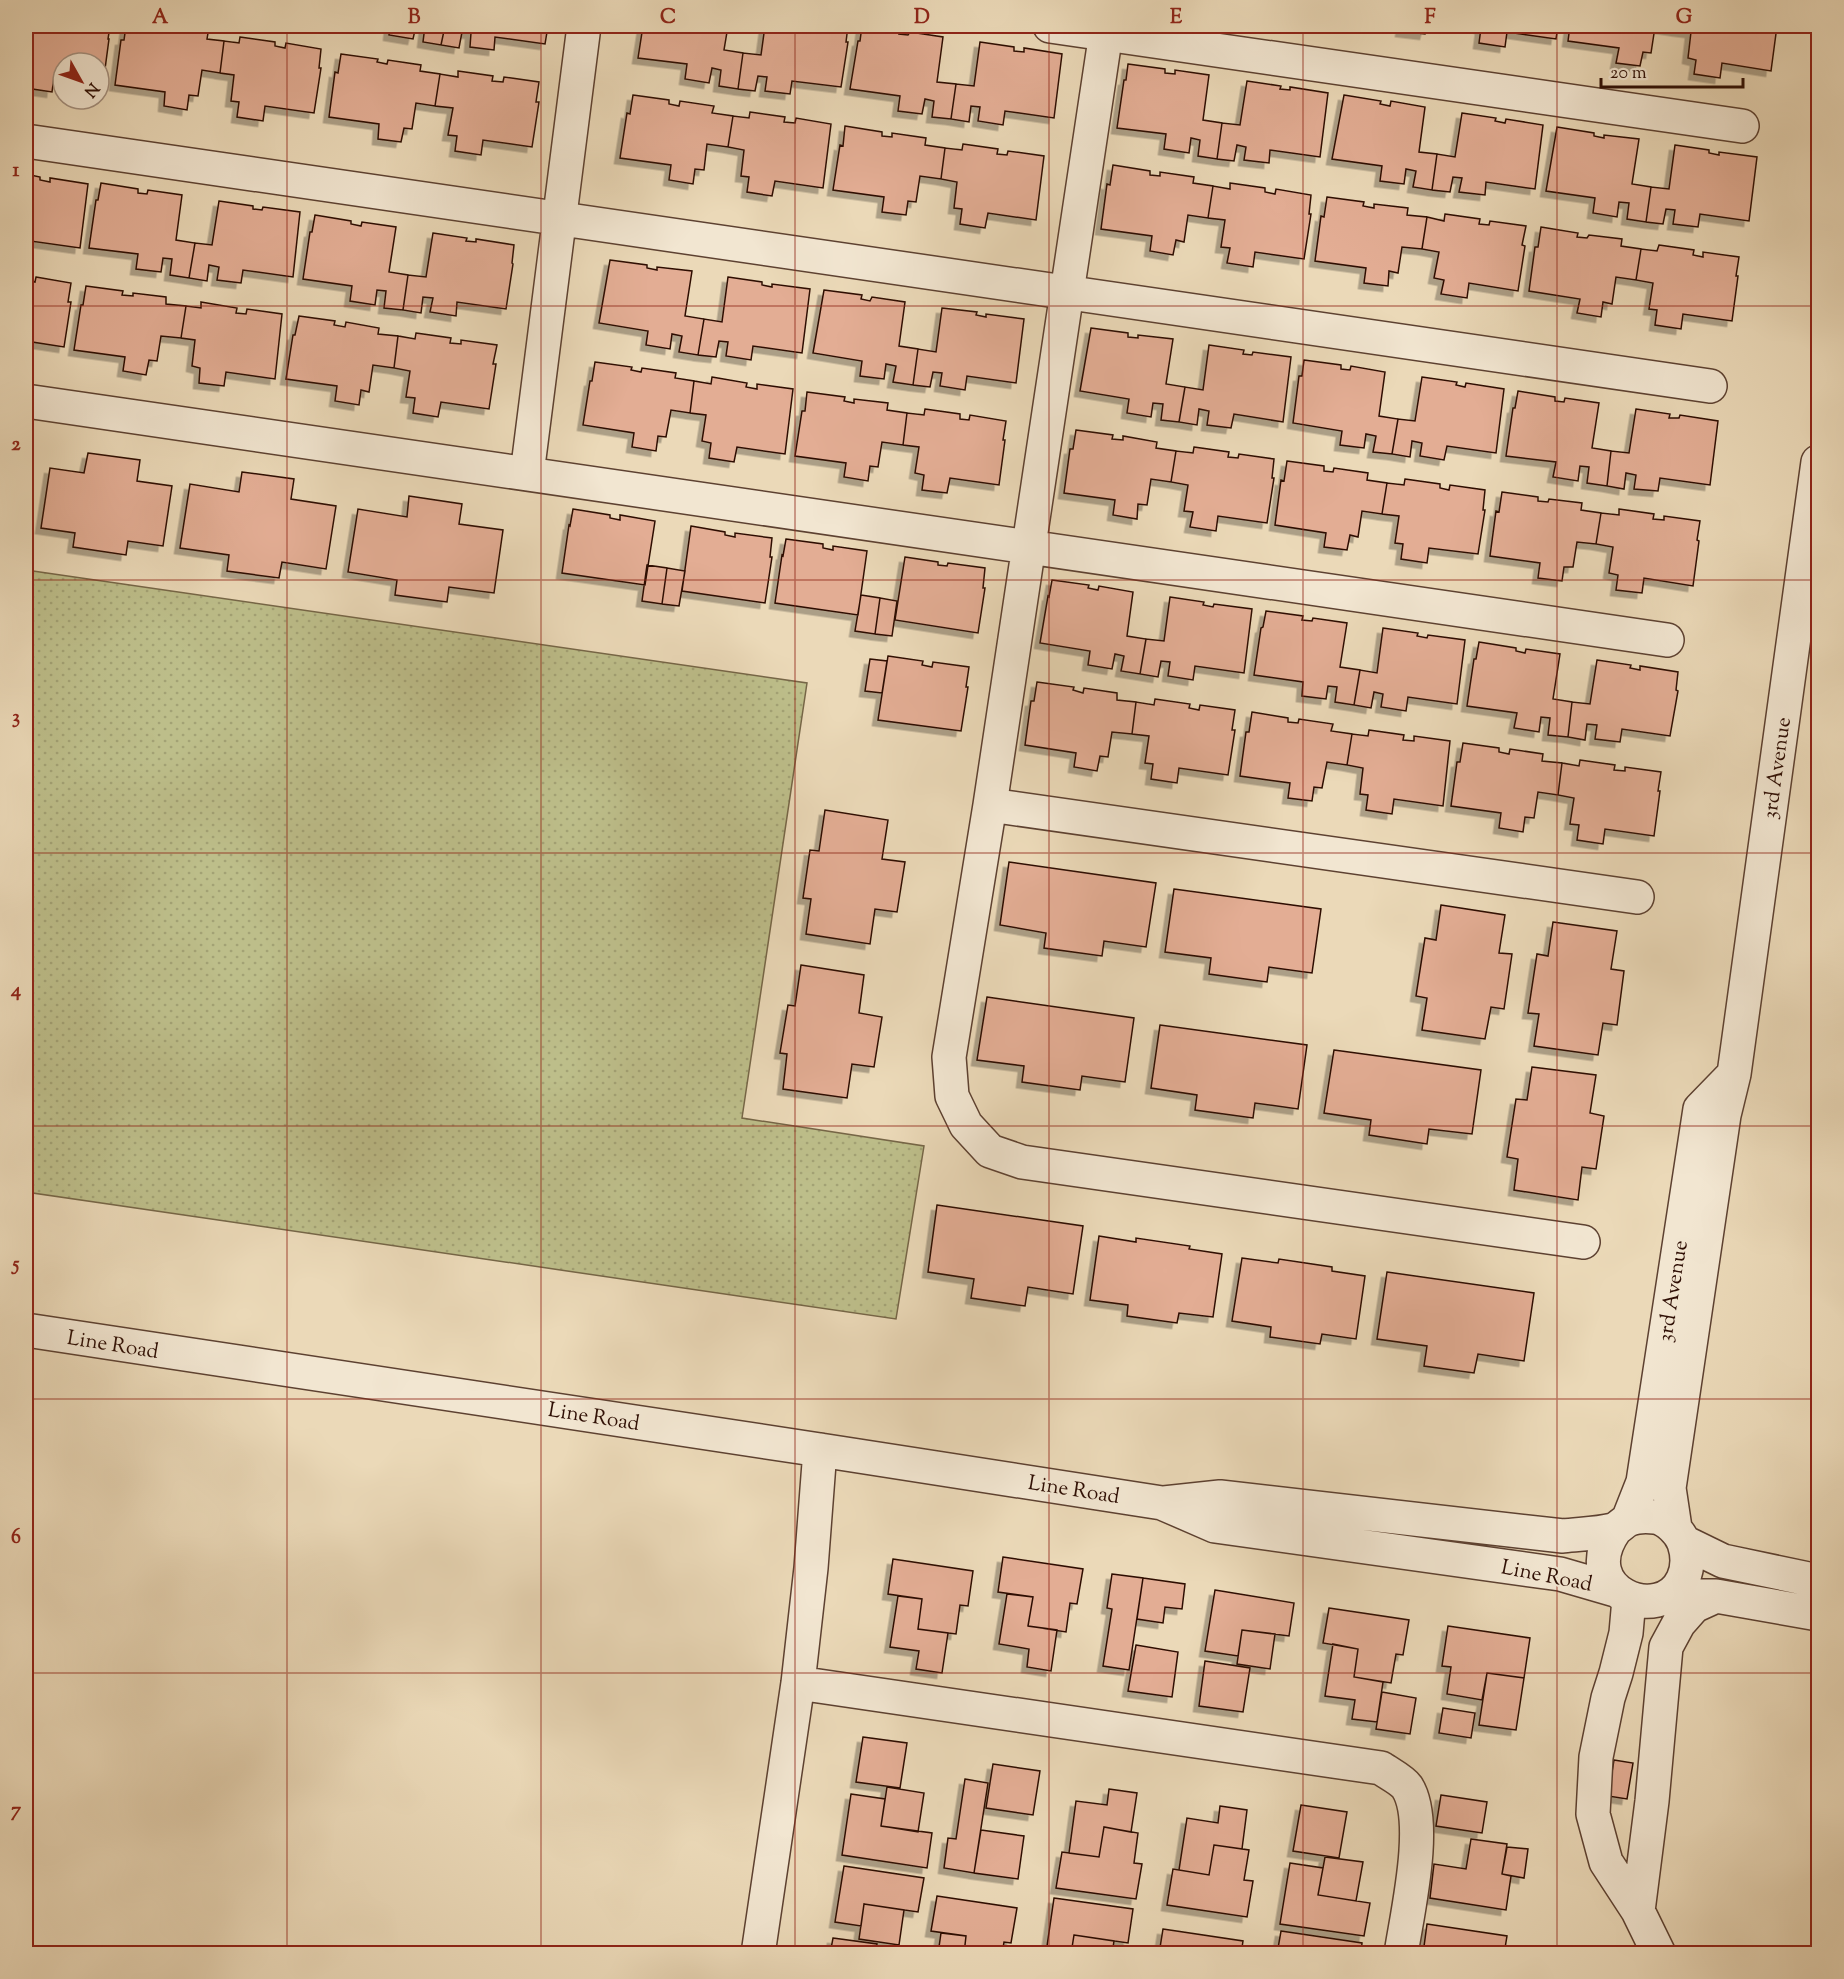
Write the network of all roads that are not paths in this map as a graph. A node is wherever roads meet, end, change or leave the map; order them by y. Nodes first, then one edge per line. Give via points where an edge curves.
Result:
1 (584, 26) edge
2 (1050, 26) edge
3 (1107, 30) edge
4 (1743, 126) dead end
5 (26, 141) edge
6 (560, 219) junction
7 (1067, 293) junction
8 (1710, 386) dead end
9 (26, 401) edge
10 (1818, 462) edge
11 (527, 474) junction
12 (1029, 547) junction
13 (1667, 640) dead end
14 (990, 805) junction
15 (1637, 897) dead end
16 (1734, 1074) junction
17 (1583, 1242) dead end
18 (26, 1330) edge
19 (820, 1450) junction
20 (1162, 1503) junction
21 (1621, 1525) junction
22 (1679, 1535) junction
23 (1818, 1581) edge
24 (1622, 1594) junction
25 (1671, 1595) junction
26 (1716, 1596) junction
27 (1818, 1614) edge
28 (1666, 1647) junction
29 (798, 1683) junction
30 (1638, 1911) junction
31 (758, 1953) edge
32 (1401, 1953) edge
33 (1659, 1953) edge

1 - 6 street
2 - 3 street
3 - 4 street
3 - 7 street
5 - 6 street
6 - 7 street
6 - 11 street
7 - 8 street
7 - 12 street
9 - 11 street
10 - 16 street, 3rd Avenue
11 - 12 street
12 - 13 street
12 - 14 street
14 - 15 street
14 - 17 street via 949,1057 952,1096 966,1125 990,1151 1022,1162
16 - 21 street, 3rd Avenue via 1700,1109 1642,1482
16 - 22 street, 3rd Avenue via 1669,1488
18 - 19 street, Line Road
19 - 20 street, Line Road
19 - 29 street
20 - 21 street, Line Road via 1220,1497 1563,1536
20 - 24 street, Line Road via 1215,1526 1560,1574
21 - 22 street, Line Road via 1645,1516 1660,1518
21 - 24 street, Line Road via 1605,1543 1603,1560 1606,1576
22 - 23 street, Line Road via 1723,1561
22 - 25 street via 1687,1559 1685,1574
24 - 25 street, Line Road via 1644,1602
24 - 30 street via 1626,1633 1596,1756 1593,1814 1606,1862
25 - 26 street, Line Road
25 - 28 street
26 - 27 street, Line Road
26 - 28 street via 1694,1606
28 - 30 street
29 - 31 street
29 - 32 street via 1381,1768 1407,1786 1417,1815 1417,1846
30 - 33 street

